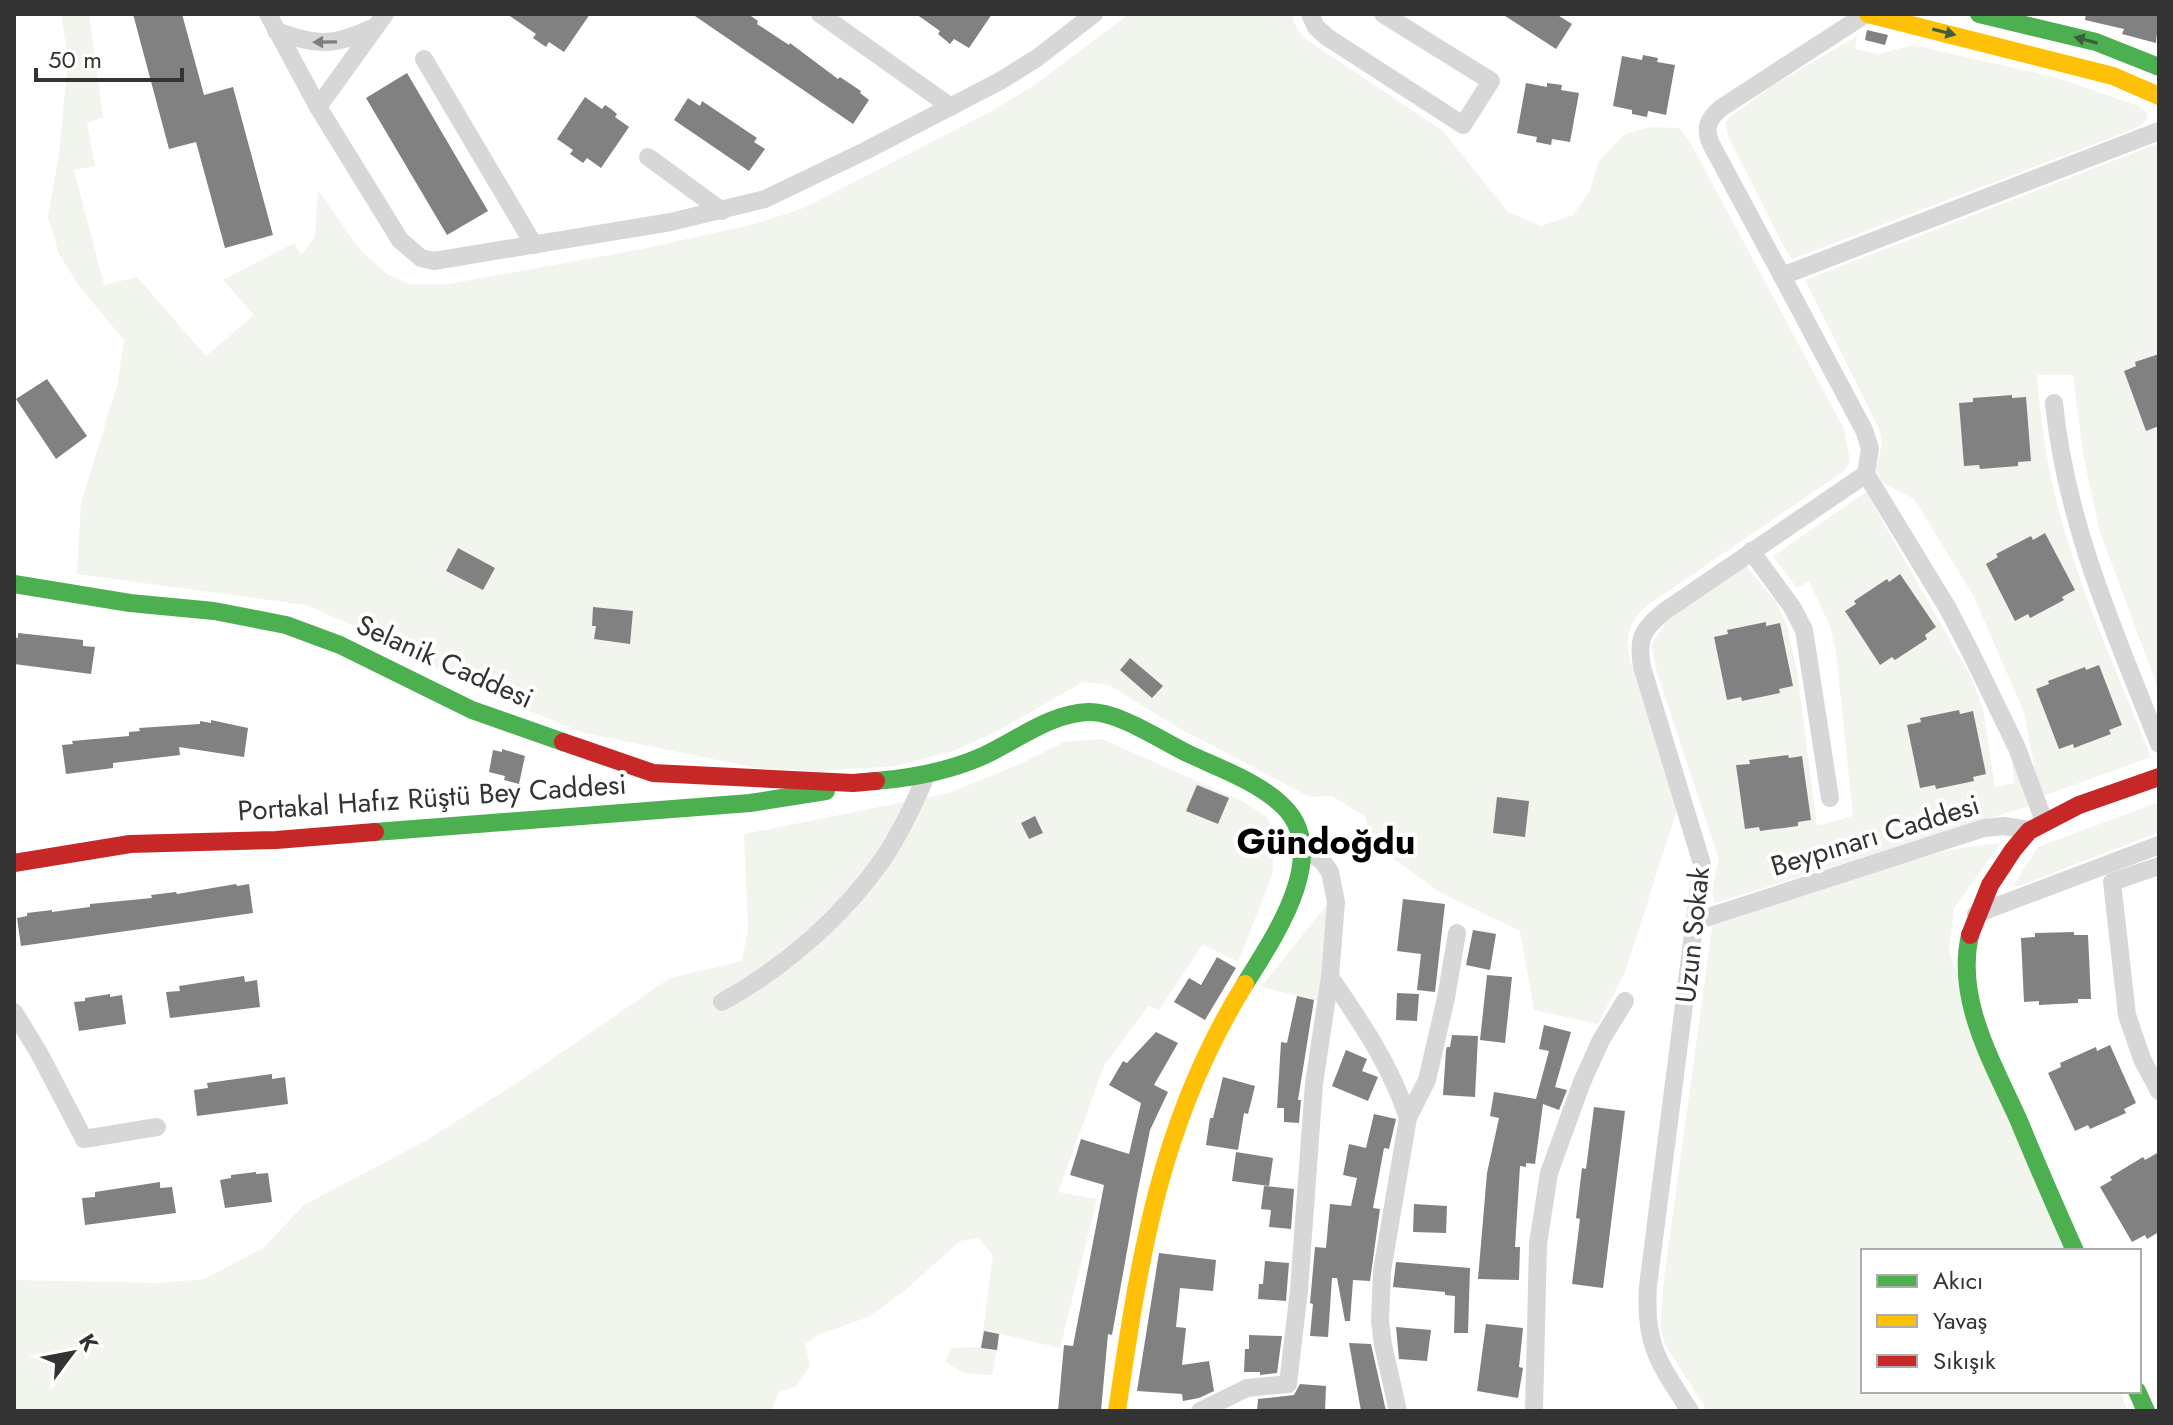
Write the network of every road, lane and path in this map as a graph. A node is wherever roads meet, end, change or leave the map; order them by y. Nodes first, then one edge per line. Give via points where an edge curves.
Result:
1 (268, 14) edge
2 (820, 14) edge
3 (1094, 14) edge
4 (1310, 14) edge
5 (1383, 14) edge
6 (1867, 14) edge
7 (1979, 14) edge
8 (379, 21) edge
9 (276, 31) junction
10 (424, 59) dead end
11 (2159, 67) edge
12 (2159, 96) edge
13 (318, 107) junction
14 (951, 107) junction
15 (2159, 131) edge
16 (648, 157) dead end
17 (722, 211) junction
18 (534, 245) junction
19 (1782, 276) junction
20 (2054, 403) dead end
21 (1866, 474) junction
22 (1751, 551) junction
23 (14, 584) edge
24 (2159, 744) edge
25 (927, 774) junction
26 (2159, 777) edge
27 (853, 783) junction
28 (1830, 798) dead end
29 (2036, 826) junction
30 (2159, 845) edge
31 (1303, 847) junction
32 (14, 863) edge
33 (2159, 866) edge
34 (1976, 914) junction
35 (1696, 921) junction
36 (1457, 933) dead end
37 (1330, 977) junction
38 (1625, 1001) dead end
39 (722, 1002) dead end
40 (14, 1012) edge
41 (2159, 1091) edge
42 (1408, 1118) junction
43 (157, 1127) dead end
44 (2074, 1249) edge
45 (1121, 1410) edge
46 (1200, 1411) edge
47 (1398, 1411) edge
48 (1534, 1411) edge
49 (1690, 1411) edge

1 - 9 street
2 - 14 street
3 - 14 street via 1037,58
4 - 5 street via 1327,37 1463,125 1491,81
6 -> 12 main road via 2113,76
6 - 19 street via 1721,108 1708,124 1707,136
11 -> 7 main road via 2096,42
8 -> 9 street via 353,37 329,43
8 - 13 street
9 - 13 street
10 - 18 street
13 - 18 street via 400,240 421,258 448,261
14 - 17 street via 784,190
15 - 19 street
16 - 17 street
17 - 18 street
19 - 21 street via 1864,430 1870,448
20 - 24 street via 2064,474 2085,553
21 - 22 street, Uzun Sokak
21 - 29 street via 1947,607 2017,748
22 - 28 street via 1804,630
22 - 35 street, Uzun Sokak via 1651,622 1640,640 1642,667 1701,852
23 - 27 main road, Selanik Caddesi via 286,625 340,645 472,710 653,773
25 - 27 main road
25 - 31 main road via 972,761 1061,718 1102,713 1269,795 1293,819
25 - 39 street via 901,829 861,885 772,973
26 - 29 main road, Beypınarı Caddesi
27 - 32 main road, Portakal Hafız Rüştü Bey Caddesi via 781,802 658,807 276,840 130,844
29 - 34 main road via 1996,874
29 - 35 street, Beypınarı Caddesi via 1984,828
30 - 34 street
31 - 37 street via 1323,862 1334,881
31 - 45 main road via 1296,886 1196,1074 1161,1170 1133,1291
33 - 41 street via 2112,882 2127,1015
34 - 44 main road via 1965,971 1971,1009
35 - 49 street, Uzun Sokak via 1646,1314 1653,1350
36 - 42 street via 1427,1080
37 - 42 street via 1383,1059
37 - 46 street via 1314,1084 1288,1384 1247,1388
38 - 48 street via 1582,1082 1549,1173 1538,1244
40 - 43 street via 84,1139
42 - 47 street via 1380,1297 1383,1345

